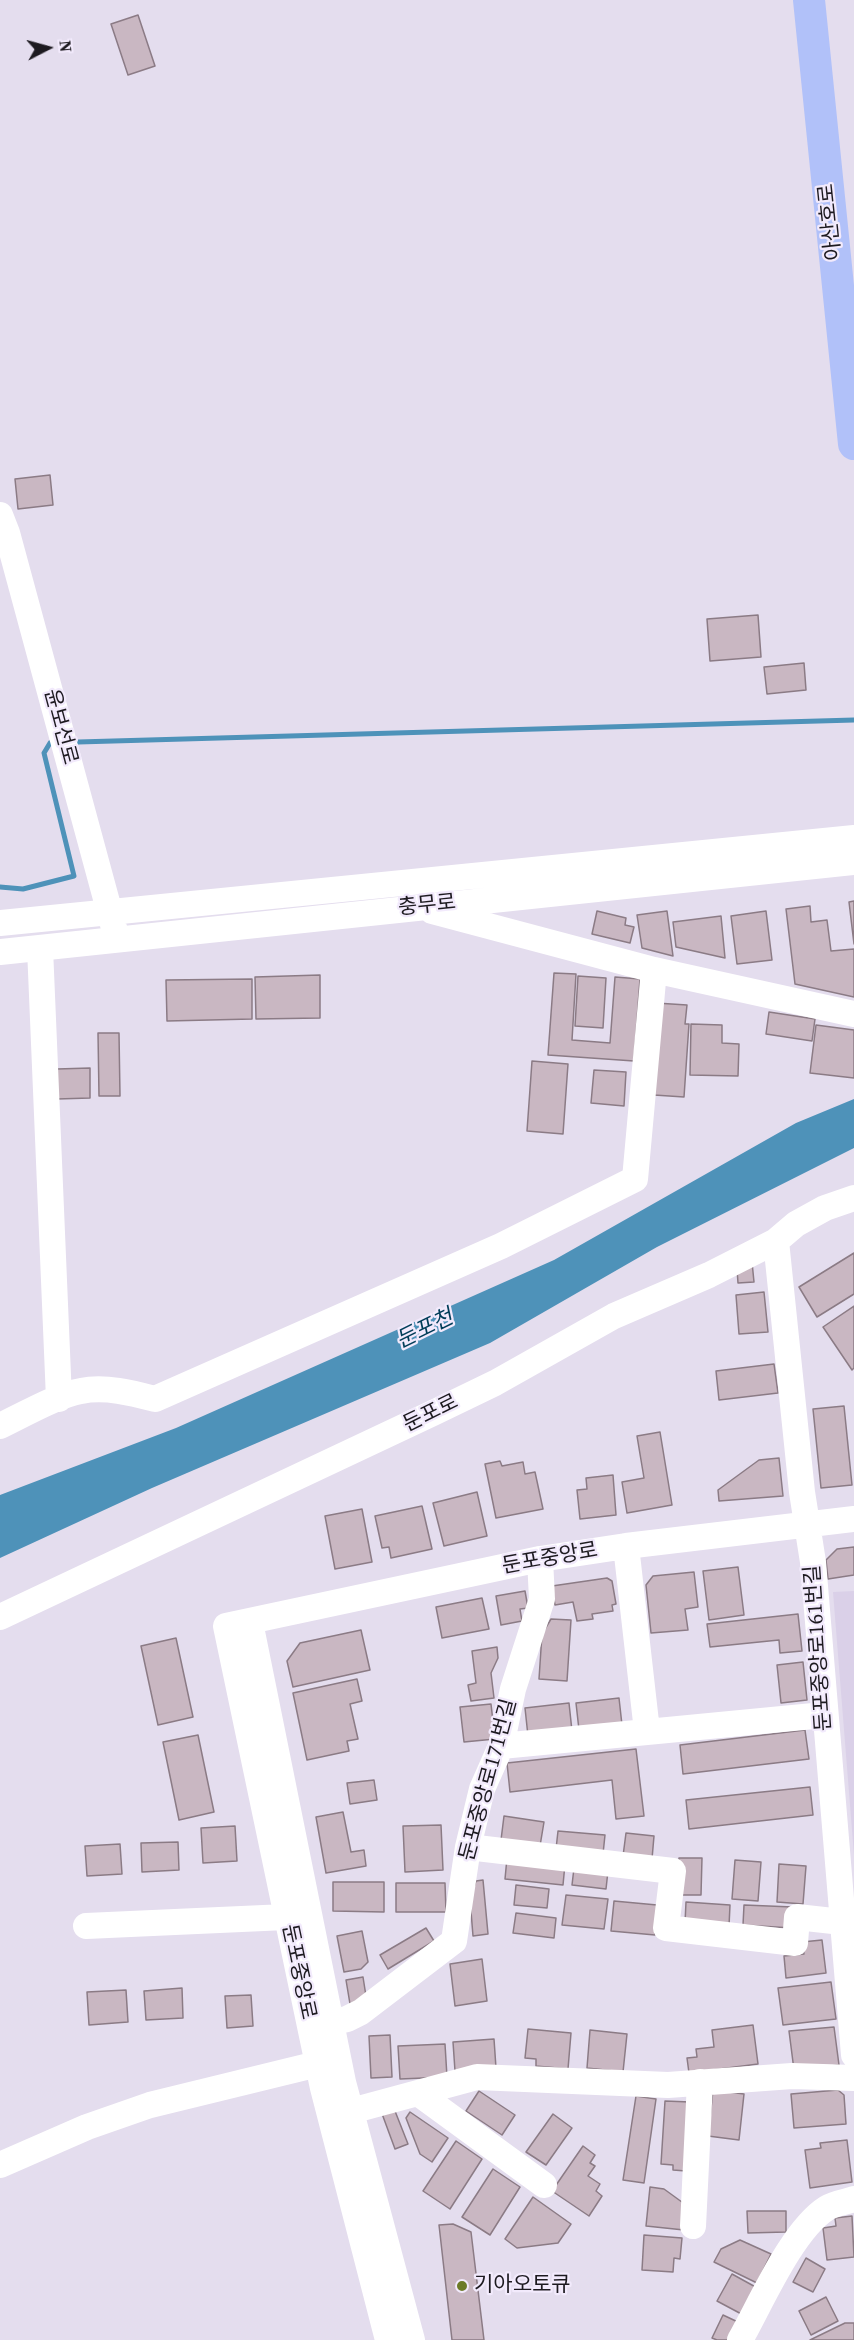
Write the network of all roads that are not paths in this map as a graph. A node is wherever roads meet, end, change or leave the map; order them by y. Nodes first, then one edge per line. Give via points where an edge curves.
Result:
1 (808, 0) edge
2 (854, 444) edge
3 (0, 515) edge
4 (854, 838) edge
5 (854, 861) edge
6 (417, 908) junction
7 (109, 912) junction
8 (0, 923) edge
9 (117, 939) junction
10 (40, 948) junction
11 (0, 952) edge
12 (654, 970) junction
13 (854, 1014) edge
14 (854, 1198) edge
15 (776, 1241) junction
16 (59, 1399) junction
17 (0, 1426) edge
18 (854, 1519) edge
19 (807, 1524) junction
20 (626, 1546) junction
21 (540, 1559) junction
22 (0, 1617) edge
23 (250, 1622) junction
24 (824, 1715) junction
25 (647, 1731) junction
26 (501, 1746) junction
27 (468, 1847) junction
28 (286, 1917) junction
29 (842, 1922) junction
30 (86, 1926) dead end
31 (320, 2025) junction
32 (854, 2055) edge
33 (328, 2062) junction
34 (854, 2078) edge
35 (700, 2082) junction
36 (418, 2093) junction
37 (351, 2111) junction
38 (0, 2165) edge
39 (543, 2185) dead end
40 (854, 2199) edge
41 (693, 2226) dead end
42 (387, 2340) edge
43 (412, 2340) edge
44 (740, 2340) edge

1 - 2 main road, 아산호로
3 - 7 street, 윤보선로
4 - 7 street, 충무로
5 - 6 street, 충무로
6 - 9 street, 충무로
6 - 12 street
7 - 8 street, 충무로
7 - 9 street, 윤보선로
9 - 10 street, 충무로
10 - 11 street, 충무로
10 - 16 street
12 - 13 street
12 - 16 street via 635,1179 501,1246 155,1399 96,1389
14 - 15 street, 둔포로 via 825,1208
15 - 19 street, 둔포중앙로161번길
15 - 22 street, 둔포로 via 710,1275 614,1316 495,1383
16 - 17 street
18 - 19 street, 둔포중앙로
19 - 20 street, 둔포중앙로
19 - 24 street, 둔포중앙로161번길
20 - 21 street, 둔포중앙로
20 - 25 street
21 - 23 street, 둔포중앙로
21 - 26 street, 둔포중앙로171번길 via 542,1599 513,1689
23 - 28 street, 둔포중앙로 via 226,1626
23 - 31 street, 둔포중앙로
24 - 25 street
24 - 29 street, 둔포중앙로161번길
25 - 26 street
26 - 27 street, 둔포중앙로171번길 via 482,1789
27 - 29 street via 673,1871 666,1928 795,1943 797,1917
27 - 31 street, 둔포중앙로171번길 via 454,1941 361,2012
28 - 30 street
28 - 31 street, 둔포중앙로
29 - 32 street, 둔포중앙로161번길
31 - 33 street, 둔포중앙로
33 - 37 street, 둔포중앙로
33 - 38 street via 150,2105
33 - 42 street, 둔포중앙로
34 - 35 street via 792,2076
35 - 36 street via 668,2085 477,2077
35 - 41 street
36 - 37 street
36 - 39 street
37 - 43 street, 둔포중앙로
40 - 44 street via 829,2207 812,2221 791,2249

